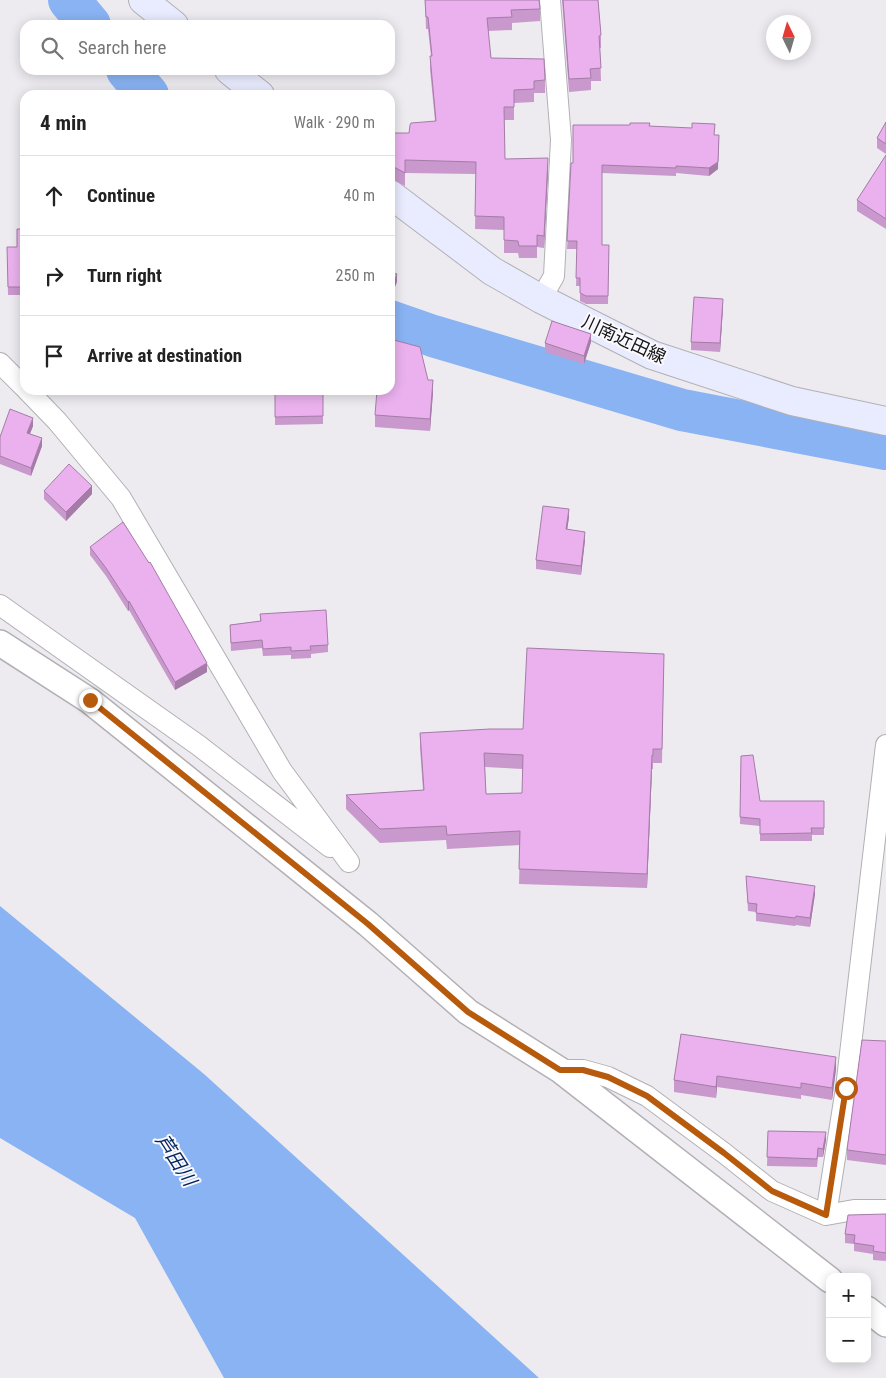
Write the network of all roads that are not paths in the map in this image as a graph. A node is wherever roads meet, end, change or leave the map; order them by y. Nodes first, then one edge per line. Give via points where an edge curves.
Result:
1 (143, 0) edge
2 (550, 0) edge
3 (168, 20) edge
4 (235, 75) edge
5 (254, 90) edge
6 (395, 198) edge
7 (542, 299) junction
8 (0, 363) edge
9 (20, 383) edge
10 (32, 395) edge
11 (886, 421) edge
12 (0, 605) edge
13 (0, 643) edge
14 (886, 745) edge
15 (560, 1070) junction
16 (886, 1210) edge
17 (826, 1215) junction
18 (826, 1277) edge
19 (871, 1312) edge
20 (886, 1324) edge

1 - 3 main road
2 - 7 street via 561,140 554,276
4 - 5 main road
6 - 7 main road, 川南近田線 via 492,271
7 - 11 main road, 川南近田線 via 652,354 792,402
8 - 9 street
10 - 12 street via 121,498 282,771 349,862 198,745
13 - 15 street via 90,700 368,924 468,1012
14 - 17 street via 846,1088
15 - 17 street via 583,1070 608,1077 647,1096 772,1191
15 - 18 street
16 - 17 street via 854,1210
19 - 20 street

